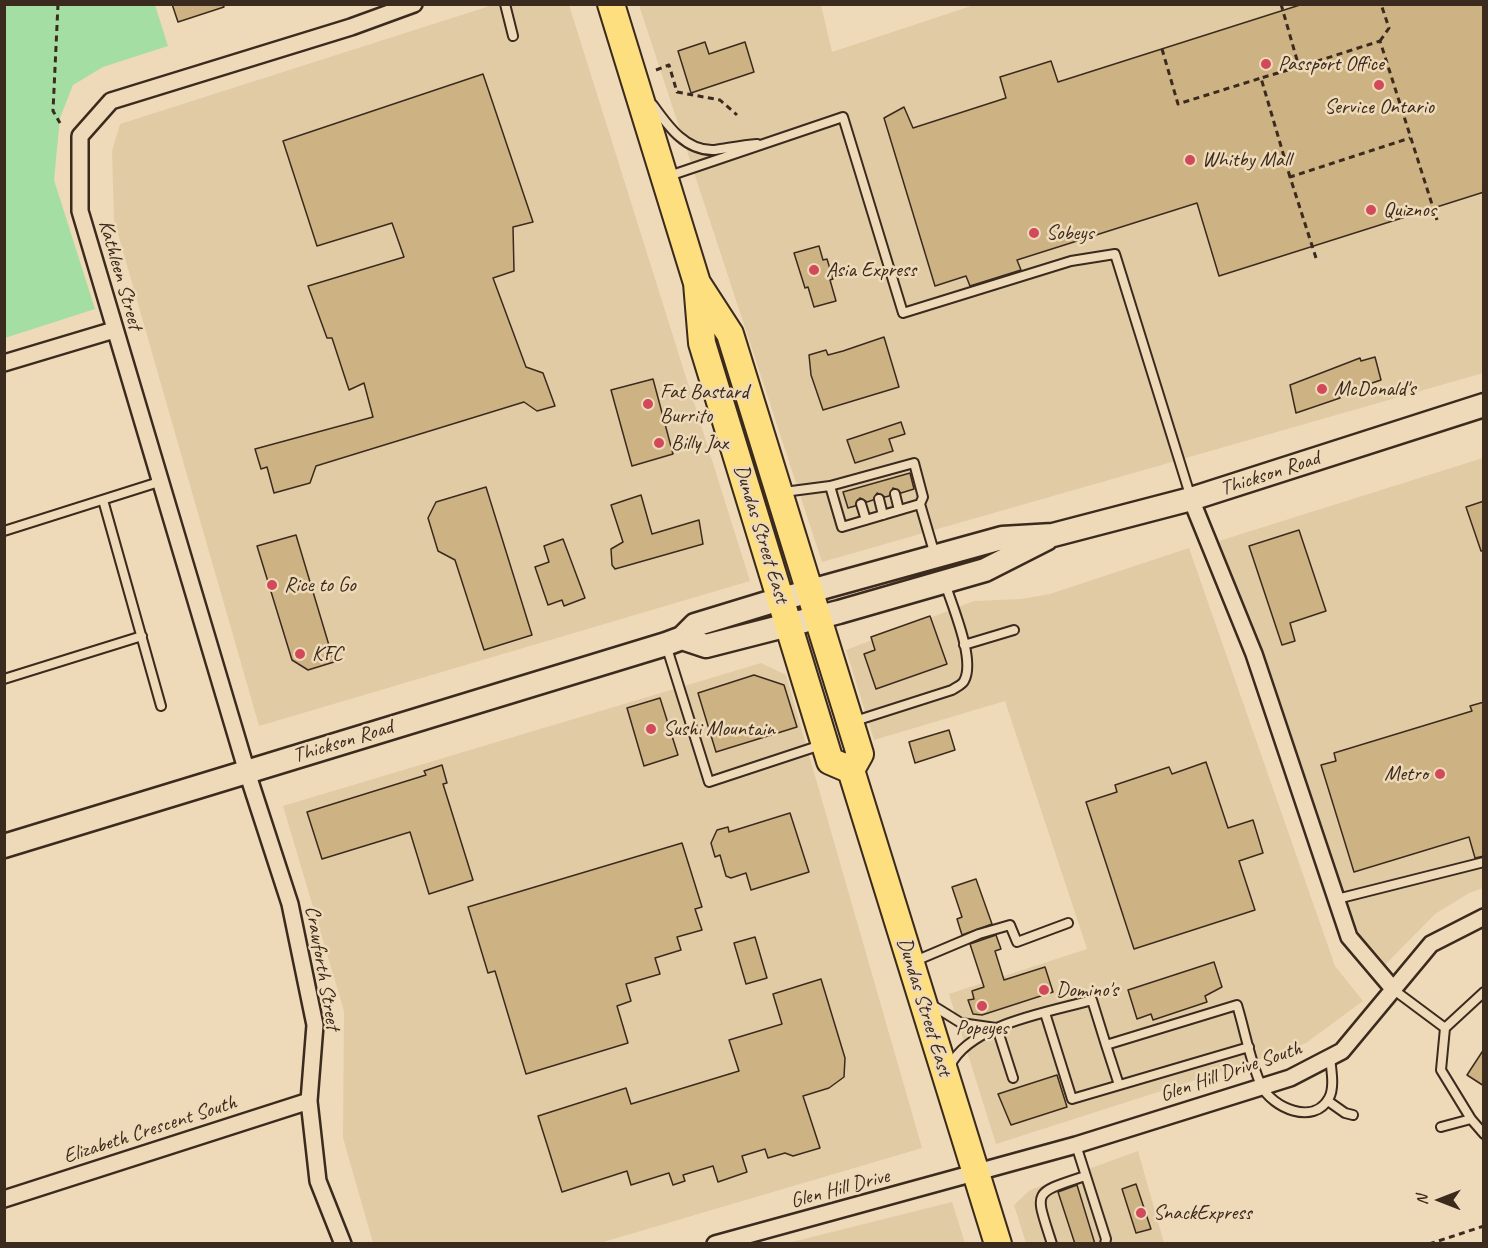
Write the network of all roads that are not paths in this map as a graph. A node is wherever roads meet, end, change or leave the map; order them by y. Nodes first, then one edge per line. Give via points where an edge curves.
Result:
1 (414, 4) edge
2 (505, 4) edge
3 (611, 4) edge
4 (513, 36) dead end
5 (645, 75) junction
6 (761, 144) junction
7 (665, 178) junction
8 (697, 283) junction
9 (114, 330) junction
10 (4, 363) edge
11 (1484, 405) edge
12 (162, 481) junction
13 (830, 486) junction
14 (780, 494) junction
15 (895, 495) dead end
16 (879, 499) dead end
17 (1191, 499) junction
18 (103, 500) junction
19 (861, 504) dead end
20 (920, 504) junction
21 (899, 510) junction
22 (883, 515) junction
23 (866, 520) junction
24 (4, 531) edge
25 (1053, 536) junction
26 (936, 556) junction
27 (944, 582) junction
28 (809, 592) junction
29 (781, 599) junction
30 (817, 618) junction
31 (789, 625) junction
32 (1014, 630) dead end
33 (142, 636) junction
34 (674, 641) junction
35 (964, 645) junction
36 (4, 679) edge
37 (161, 706) dead end
38 (850, 723) junction
39 (825, 744) junction
40 (851, 770) junction
41 (247, 772) junction
42 (4, 846) edge
43 (1484, 862) edge
44 (1337, 899) junction
45 (1483, 919) edge
46 (1068, 923) dead end
47 (911, 963) junction
48 (1394, 990) junction
49 (920, 991) junction
50 (1484, 993) edge
51 (1045, 1013) junction
52 (997, 1028) junction
53 (1445, 1028) junction
54 (1106, 1045) junction
55 (1250, 1047) junction
56 (1330, 1057) junction
57 (1013, 1078) dead end
58 (947, 1080) junction
59 (1119, 1085) junction
60 (1262, 1087) junction
61 (309, 1101) junction
62 (1328, 1101) junction
63 (1353, 1115) dead end
64 (1471, 1119) junction
65 (1441, 1127) dead end
66 (1484, 1134) edge
67 (1076, 1145) junction
68 (976, 1173) junction
69 (1085, 1176) junction
70 (4, 1198) edge
71 (343, 1244) edge
72 (715, 1244) edge
73 (998, 1244) edge
74 (1052, 1244) edge
75 (1105, 1244) edge

1 - 9 street, Kathleen Street via 111,101 80,136 78,158 80,212
2 - 4 lane
3 - 5 main road, Dundas Street East
5 - 6 lane via 663,120 695,147 714,150
5 - 7 main road, Dundas Street East
6 - 7 lane
6 - 17 lane via 843,117 903,313 1071,261 1115,254
7 - 8 main road, Dundas Street East
8 - 14 main road, Dundas Street East via 730,334
8 - 29 main road, Dundas Street East via 702,343
9 - 10 street
9 - 12 street, Kathleen Street
11 - 17 main road, Thickson Road
12 - 18 lane
12 - 41 street, Kathleen Street
13 - 14 lane
13 - 20 lane via 856,484 914,463 923,497
13 - 23 lane via 842,527
14 - 28 main road, Dundas Street East
15 - 21 lane
16 - 22 lane
17 - 25 main road, Thickson Road
17 - 44 street via 1254,654
18 - 24 lane
18 - 33 lane
19 - 23 lane
20 - 21 lane
20 - 26 lane
21 - 22 lane
22 - 23 lane
25 - 26 main road, Thickson Road via 1002,538
25 - 27 main road, Thickson Road via 985,570
26 - 28 main road, Thickson Road
27 - 30 main road, Thickson Road
27 - 35 lane
28 - 29 main road, Thickson Road
28 - 30 main road, Dundas Street East
29 - 31 main road, Dundas Street East
29 - 34 main road, Thickson Road via 695,626
30 - 31 main road, Thickson Road
30 - 38 main road, Dundas Street East
31 - 34 main road, Thickson Road via 706,646
31 - 39 main road, Dundas Street East
32 - 35 lane
33 - 36 lane
33 - 37 lane
34 - 39 lane via 709,782
34 - 41 main road, Thickson Road
35 - 38 lane via 968,668 958,686
38 - 40 main road, Dundas Street East via 860,754
39 - 40 main road, Dundas Street East via 830,761
40 - 47 main road, Dundas Street East
41 - 42 main road, Thickson Road
41 - 61 street, Crawforth Street via 290,904 315,1025
43 - 44 lane
44 - 48 street via 1349,937
45 - 48 street, Glen Hill Drive South via 1431,944
46 - 47 lane via 1017,942 1010,925
47 - 49 main road, Dundas Street East
48 - 53 lane
48 - 56 street, Glen Hill Drive South via 1342,1051
49 - 52 lane via 933,1006 961,1023
49 - 58 main road, Dundas Street East
50 - 53 lane
51 - 52 lane
51 - 54 lane via 1092,1000
51 - 59 lane via 1072,1099
52 - 57 lane
52 - 58 lane via 961,1050 949,1068
53 - 64 lane via 1441,1070
54 - 55 lane via 1237,1005
54 - 59 lane
55 - 59 lane
55 - 60 lane
56 - 60 street, Glen Hill Drive South via 1290,1078
56 - 62 lane via 1332,1091
58 - 68 main road, Dundas Street East
60 - 62 lane via 1291,1112 1317,1108
60 - 67 street, Glen Hill Drive South
61 - 70 street, Elizabeth Crescent South
61 - 71 street, Crawforth Street via 318,1181
62 - 63 lane
64 - 65 lane
64 - 66 lane
67 - 68 street, Glen Hill Drive South
67 - 69 lane
68 - 72 street, Glen Hill Drive
68 - 73 main road, Dundas Street East
69 - 74 lane via 1047,1188 1041,1194 1039,1202
69 - 75 lane

